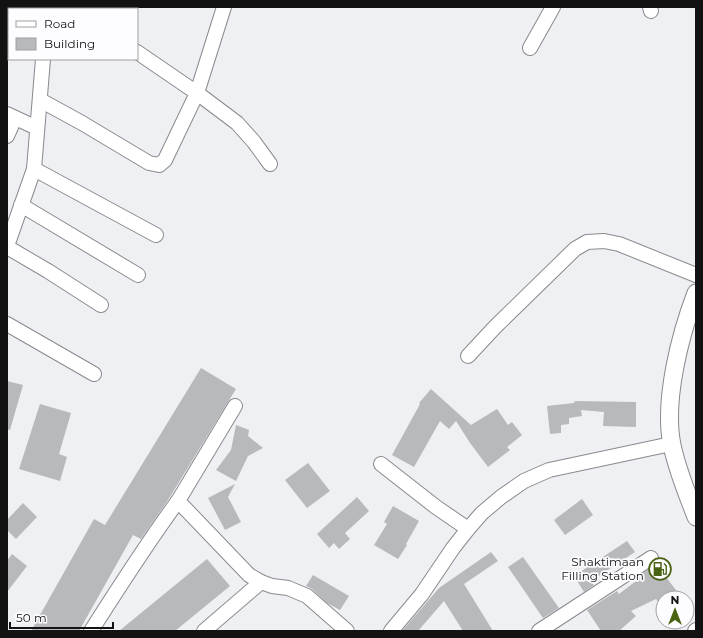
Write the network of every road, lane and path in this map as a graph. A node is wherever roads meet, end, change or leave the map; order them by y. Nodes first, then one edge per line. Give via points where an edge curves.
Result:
1 (224, 7) edge
2 (553, 7) edge
3 (530, 48) dead end
4 (138, 53) edge
5 (43, 60) edge
6 (197, 92) junction
7 (40, 100) junction
8 (11, 116) edge
9 (38, 128) junction
10 (7, 136) edge
11 (270, 164) dead end
12 (34, 169) junction
13 (21, 205) junction
14 (156, 235) dead end
15 (7, 247) edge
16 (138, 275) dead end
17 (696, 275) edge
18 (696, 293) edge
19 (101, 305) dead end
20 (7, 324) edge
21 (468, 356) dead end
22 (94, 374) dead end
23 (235, 406) dead end
24 (671, 444) junction
25 (381, 464) dead end
26 (178, 501) junction
27 (696, 517) edge
28 (468, 528) junction
29 (651, 558) dead end
30 (261, 582) junction
31 (90, 631) edge
32 (204, 631) edge
33 (347, 631) edge
34 (391, 631) edge
35 (539, 631) edge

1 - 6 street
2 - 3 street
4 - 6 street
5 - 7 street
6 - 7 street via 165,160 159,165 149,162
6 - 11 street via 237,123
7 - 9 street
8 - 9 street
8 - 10 street
9 - 12 street
12 - 13 street
12 - 14 street
13 - 15 street
13 - 16 street
15 - 19 street
17 - 21 street via 619,244 604,241 587,242 575,248
18 - 24 street via 680,344 673,379 669,414
20 - 22 street
23 - 26 street
24 - 27 street
24 - 28 street via 549,470 524,481 501,497
25 - 28 street via 436,507
26 - 30 street via 249,574
26 - 31 street
28 - 34 street via 422,594
29 - 35 street
30 - 32 street
30 - 33 street via 288,588 307,596

